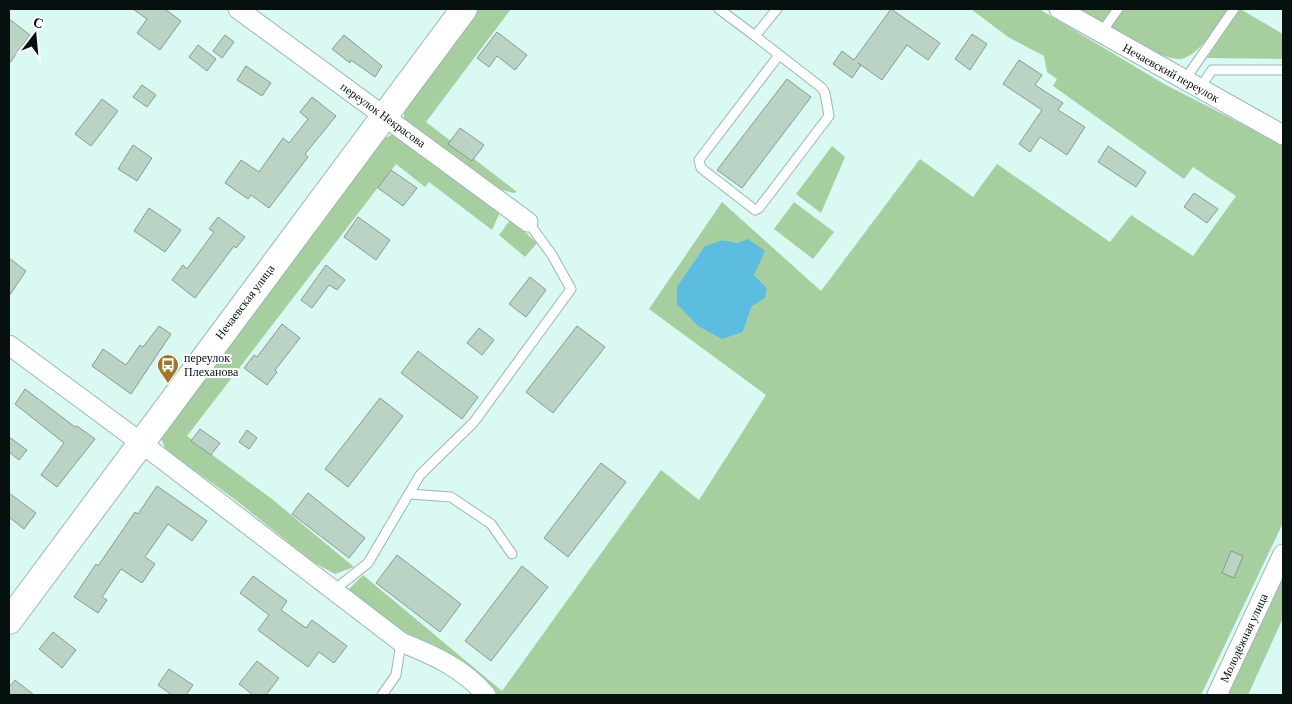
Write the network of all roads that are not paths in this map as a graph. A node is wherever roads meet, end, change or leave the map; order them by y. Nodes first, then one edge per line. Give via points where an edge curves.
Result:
1 (238, 9) edge
2 (464, 9) edge
3 (719, 9) edge
4 (777, 9) edge
5 (1059, 9) edge
6 (1118, 9) edge
7 (1234, 9) edge
8 (1101, 33) junction
9 (755, 36) junction
10 (779, 55) junction
11 (1283, 70) edge
12 (1192, 85) junction
13 (385, 116) junction
14 (1283, 135) edge
15 (528, 222) joint
16 (9, 345) edge
17 (140, 442) junction
18 (409, 494) junction
19 (512, 554) dead end
20 (1283, 554) edge
21 (334, 590) junction
22 (9, 621) edge
23 (401, 642) junction
24 (382, 695) edge
25 (486, 695) edge
26 (1218, 695) edge

1 - 13 street, переулок Некрасова
2 - 13 street, Нечаевская улица
3 - 9 lane
4 - 9 lane
5 - 8 street, Нечаевский переулок
6 - 8 lane
7 - 12 lane
8 - 12 street, Нечаевский переулок
9 - 10 lane
10 - 10 lane via 699,160 701,168 756,210 829,116 824,90
11 - 12 lane via 1212,70
12 - 14 street, Нечаевский переулок
13 - 15 street, переулок Некрасова
13 - 17 street, Нечаевская улица
15 - 18 lane via 571,289 474,422 420,475
16 - 17 street
17 - 21 street
17 - 22 street, Нечаевская улица
18 - 19 lane via 451,497 491,524
18 - 21 lane via 368,563
20 - 26 street, Молодёжная улица
21 - 23 street
23 - 24 lane via 396,675
23 - 25 street via 438,657 474,682

